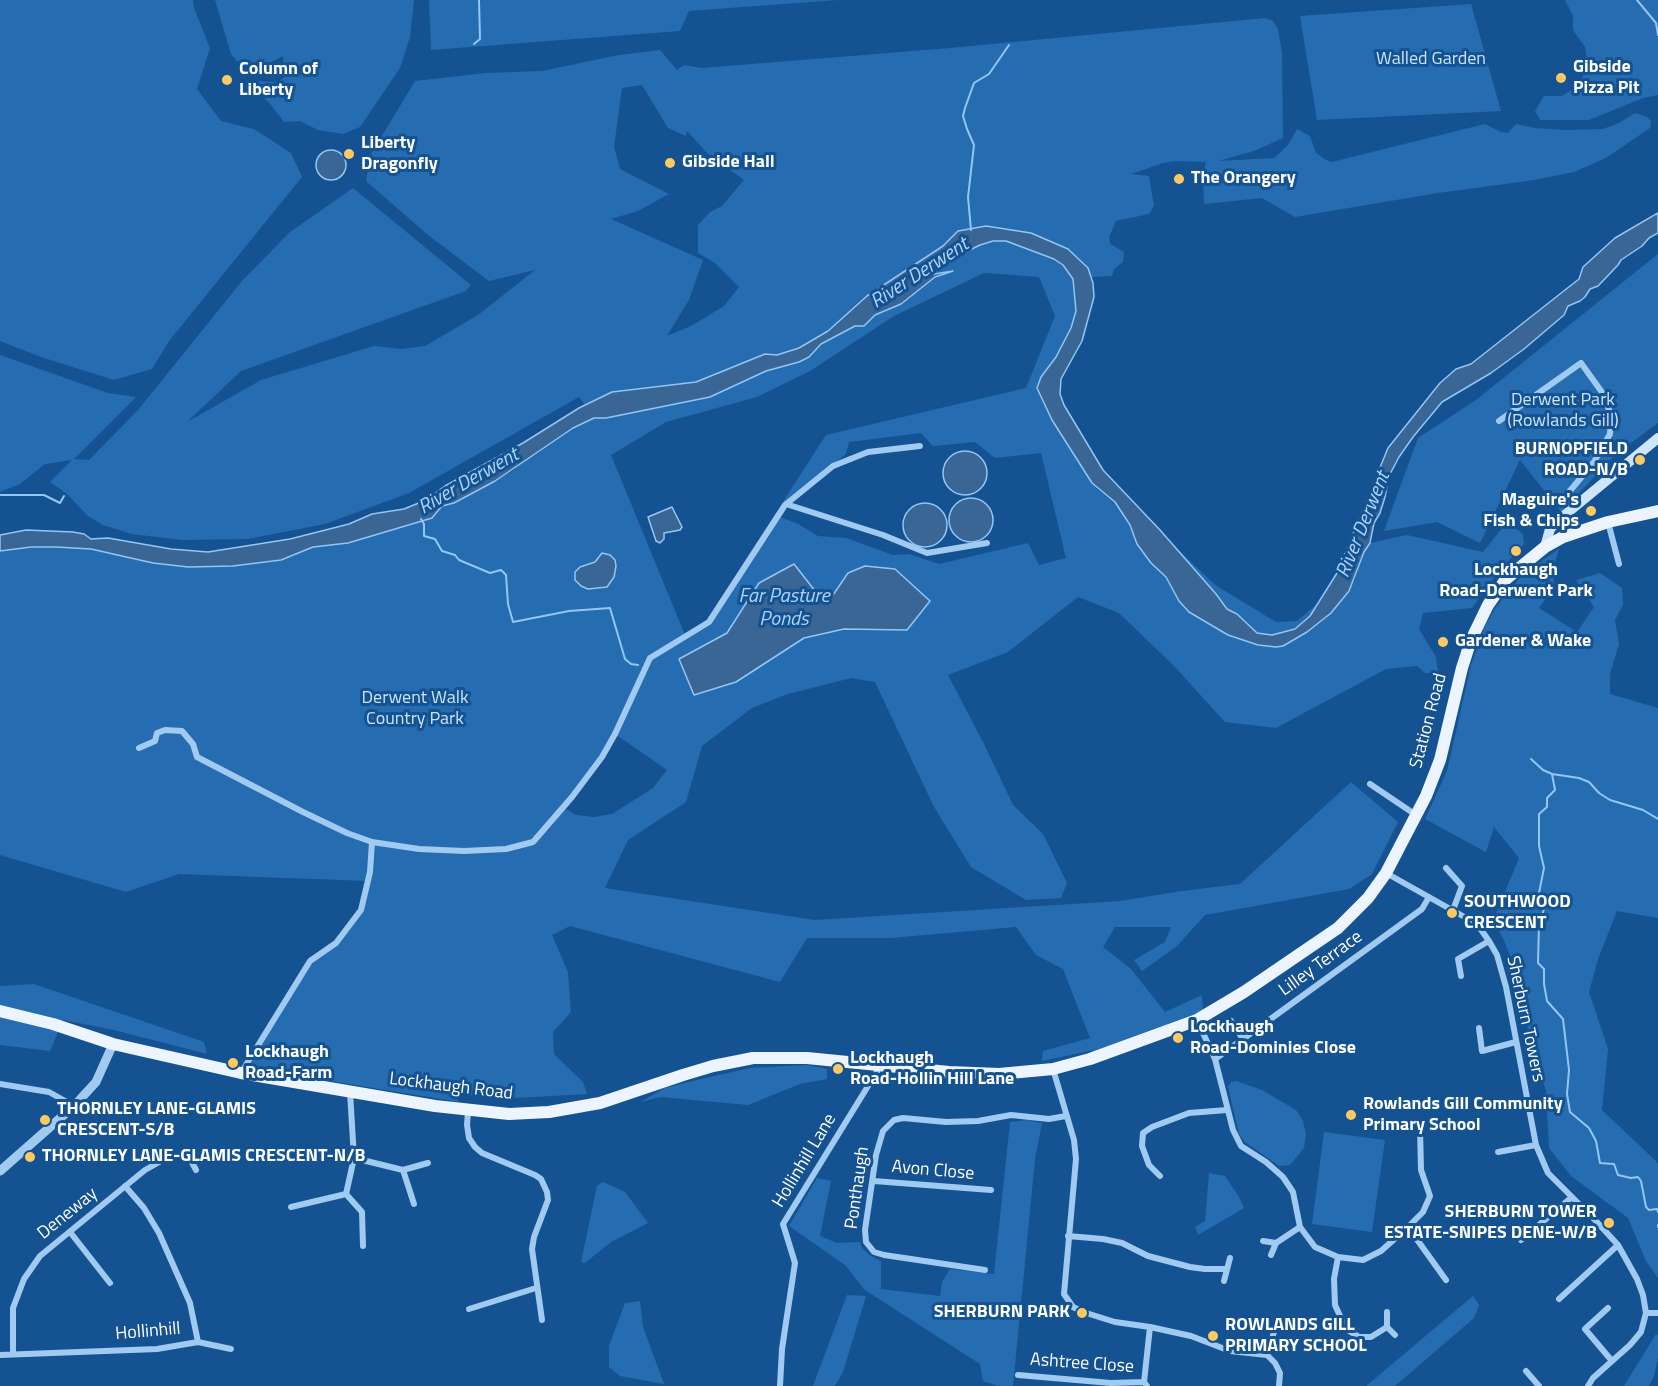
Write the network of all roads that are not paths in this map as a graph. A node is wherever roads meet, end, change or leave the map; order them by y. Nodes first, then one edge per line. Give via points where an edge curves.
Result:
1 (1499, 421) dead end
2 (1658, 438) edge
3 (920, 446) dead end
4 (786, 504) junction
5 (1570, 509) junction
6 (1658, 511) edge
7 (1560, 518) junction
8 (1608, 522) junction
9 (1563, 537) junction
10 (987, 543) dead end
11 (1545, 547) junction
12 (1619, 564) dead end
13 (139, 748) dead end
14 (1370, 784) dead end
15 (1417, 815) junction
16 (372, 845) junction
17 (1446, 867) dead end
18 (1386, 873) junction
19 (1429, 897) junction
20 (1454, 910) junction
21 (1489, 941) junction
22 (1449, 956) dead end
23 (1458, 959) junction
24 (1461, 976) dead end
25 (0, 1011) edge
26 (1197, 1020) junction
27 (1231, 1021) dead end
28 (1479, 1028) dead end
29 (1244, 1038) junction
30 (1516, 1042) junction
31 (113, 1044) junction
32 (1215, 1059) junction
33 (881, 1064) junction
34 (1053, 1069) junction
35 (241, 1072) junction
36 (0, 1084) edge
37 (350, 1091) junction
38 (74, 1106) junction
39 (1227, 1110) junction
40 (468, 1111) junction
41 (1066, 1116) junction
42 (1410, 1122) dead end
43 (1536, 1145) junction
44 (1498, 1152) dead end
45 (354, 1158) junction
46 (428, 1163) dead end
47 (196, 1170) dead end
48 (403, 1170) junction
49 (0, 1171) edge
50 (1160, 1176) dead end
51 (873, 1181) junction
52 (125, 1186) junction
53 (991, 1190) dead end
54 (346, 1194) junction
55 (1572, 1197) junction
56 (414, 1204) dead end
57 (291, 1207) dead end
58 (1300, 1227) junction
59 (1408, 1227) junction
60 (69, 1232) junction
61 (1068, 1236) junction
62 (1521, 1240) dead end
63 (1263, 1241) dead end
64 (1276, 1243) junction
65 (1618, 1245) junction
66 (363, 1246) dead end
67 (1271, 1255) dead end
68 (1338, 1257) junction
69 (1230, 1258) dead end
70 (1227, 1269) junction
71 (985, 1270) dead end
72 (1446, 1280) dead end
73 (1224, 1281) dead end
74 (110, 1283) dead end
75 (536, 1288) junction
76 (1559, 1299) dead end
77 (1608, 1308) dead end
78 (469, 1309) dead end
79 (1387, 1312) dead end
80 (1646, 1313) junction
81 (1658, 1313) edge
82 (542, 1320) dead end
83 (1150, 1327) junction
84 (1387, 1327) junction
85 (1274, 1332) dead end
86 (1395, 1335) dead end
87 (198, 1342) junction
88 (231, 1349) dead end
89 (13, 1353) junction
90 (0, 1355) edge
91 (1267, 1355) junction
92 (1612, 1360) junction
93 (1526, 1371) dead end
94 (1018, 1375) dead end
95 (1145, 1384) edge
96 (780, 1386) edge
97 (1279, 1386) edge
98 (1539, 1386) edge
99 (1588, 1386) edge

1 - 5 street via 1581,363 1604,395 1611,416 1610,434 1594,462 1569,492
2 - 5 main road
3 - 4 street via 868,452 833,466
4 - 10 street via 883,535 927,554
4 - 16 street via 709,622 650,658 602,757 533,842 506,849 464,851
5 - 7 main road
6 - 8 main road, Station Road
7 - 9 main road
7 - 11 main road via 1550,529
8 - 9 main road, Station Road
8 - 12 street
9 - 11 main road, Station Road
11 - 15 main road, Station Road via 1506,579 1481,618 1462,668 1440,760
13 - 16 street via 155,741 157,733 182,730 197,757
14 - 15 street
15 - 18 main road, Station Road
16 - 35 street via 361,910 336,943 310,961
17 - 20 street via 1462,886
18 - 19 street, Sherburn Towers
18 - 26 main road, Station Road via 1338,928
19 - 20 street, Sherburn Towers
19 - 29 street, Lilley Terrace via 1422,909
20 - 21 street, Sherburn Towers via 1477,924
21 - 23 street
21 - 30 street, Sherburn Towers via 1506,987
22 - 23 street
23 - 24 street
25 - 31 main road, Lockhaugh Road
26 - 32 street
26 - 34 main road, Station Road
27 - 29 street
28 - 30 street via 1482,1051
29 - 32 street, Lilley Terrace
30 - 43 street, Sherburn Towers
31 - 35 main road, Lockhaugh Road
31 - 38 street via 100,1076
32 - 39 street
33 - 34 main road, Lockhaugh Road via 999,1074
33 - 40 main road, Lockhaugh Road via 753,1058 713,1066 600,1103 549,1112
33 - 96 street, Hollinhill Lane via 783,1224 795,1263
34 - 41 street
35 - 37 main road, Lockhaugh Road
36 - 38 street via 50,1092
37 - 40 main road, Lockhaugh Road
37 - 45 street
38 - 49 street
39 - 50 street via 1189,1113 1143,1133 1142,1146 1149,1165
39 - 58 street via 1241,1146 1284,1177 1293,1192
40 - 75 street via 469,1138 482,1154 535,1175 544,1185 548,1200 532,1249
41 - 51 street, Ponthaugh via 946,1122 894,1120 883,1131
41 - 61 street via 1076,1159
42 - 59 street via 1420,1128 1421,1170 1430,1196 1423,1212
43 - 44 street
43 - 55 street, Sherburn Towers via 1548,1173
45 - 48 street
45 - 54 street
46 - 48 street
47 - 52 street, Deneway via 187,1153 161,1161
48 - 56 street
51 - 53 street, Avon Close
51 - 71 street, Ponthaugh via 865,1230 866,1242 873,1252
52 - 60 street, Deneway
52 - 87 street, Hollinhill via 159,1233 190,1303
54 - 57 street
54 - 66 street via 362,1212
55 - 62 street
55 - 65 street, Sherburn Towers
58 - 64 street
58 - 68 street via 1315,1247
59 - 68 street via 1381,1251 1363,1260
59 - 72 street
60 - 74 street
60 - 89 street, Deneway via 40,1256 24,1279 13,1308
61 - 70 street via 1122,1243 1148,1256 1181,1265
61 - 83 street via 1063,1288 1073,1307 1114,1322
63 - 64 street
64 - 67 street
65 - 76 street
65 - 80 street, Sherburn Towers via 1637,1279
68 - 84 street via 1335,1305 1346,1329 1371,1337
69 - 70 street
70 - 73 street
75 - 78 street
75 - 82 street
77 - 92 street via 1585,1329
79 - 84 street
80 - 81 street
80 - 92 street via 1641,1332
83 - 91 street via 1191,1336 1230,1352
83 - 95 street
84 - 86 street
85 - 91 street
87 - 88 street
87 - 89 street, Hollinhill via 157,1349
89 - 90 street, Hollinhill
91 - 97 street via 1280,1373
92 - 99 street
93 - 98 street
94 - 95 street, Ashtree Close

